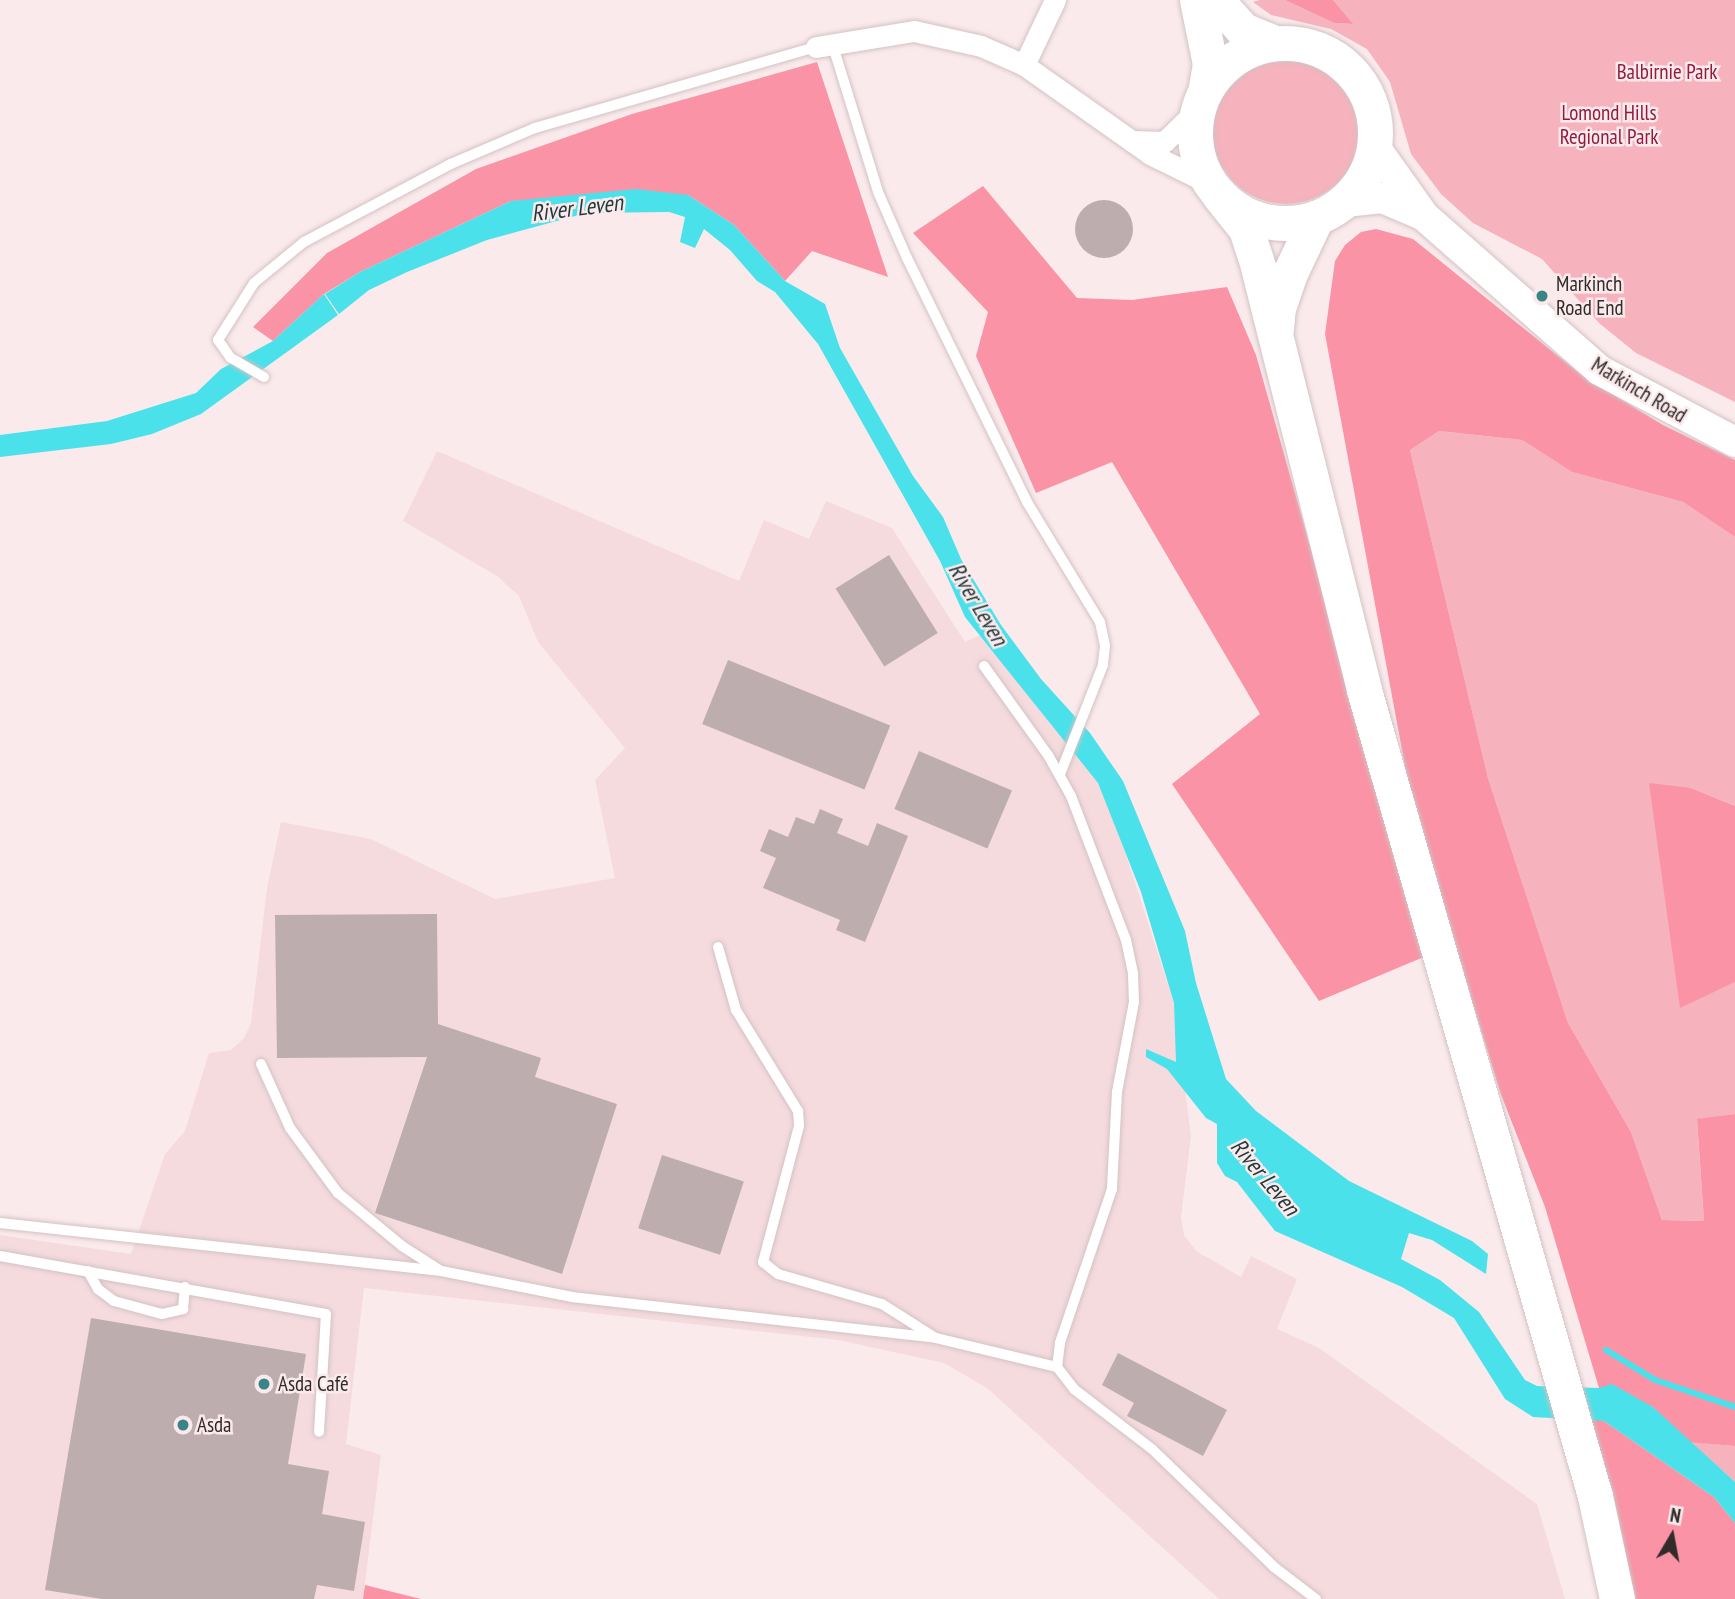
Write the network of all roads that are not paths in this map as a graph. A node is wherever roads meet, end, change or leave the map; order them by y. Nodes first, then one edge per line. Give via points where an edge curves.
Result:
1 (1055, 0) edge
2 (1197, 0) edge
3 (1216, 0) edge
4 (1276, 43) junction
5 (824, 45) junction
6 (1024, 65) junction
7 (1202, 99) junction
8 (1130, 141) junction
9 (1375, 147) junction
10 (1215, 189) junction
11 (1330, 210) junction
12 (1424, 216) junction
13 (1275, 343) junction
14 (264, 377) dead end
15 (1735, 442) edge
16 (984, 666) dead end
17 (1060, 774) junction
18 (718, 947) dead end
19 (261, 1064) dead end
20 (0, 1223) edge
21 (0, 1256) edge
22 (88, 1270) junction
23 (441, 1271) junction
24 (185, 1287) junction
25 (936, 1338) junction
26 (1057, 1367) junction
27 (319, 1432) dead end
28 (1316, 1599) edge
29 (1617, 1599) edge

1 - 6 street
2 - 7 highway via 1210,64
3 - 4 highway via 1243,30
4 - 7 highway via 1236,57
4 - 9 highway via 1304,44 1330,54 1351,71 1367,94 1375,120
5 - 6 street via 914,30 945,35
5 - 14 lane via 535,128 420,179 304,242 254,283 218,340 230,357
5 - 17 lane via 907,258 1027,502 1100,622 1104,655
6 - 8 street
7 - 8 street via 1164,142
7 - 10 highway via 1196,154
8 - 10 street
9 - 11 highway via 1364,177
9 - 12 main road, Markinch Road
10 - 11 highway via 1239,212 1264,221 1290,224
10 - 13 highway via 1246,229
11 - 12 main road, Markinch Road via 1382,198
11 - 13 highway via 1300,246 1278,308
12 - 15 main road, Markinch Road via 1599,370
13 - 29 highway via 1364,690 1595,1496
16 - 17 lane
17 - 26 lane via 1126,940 1134,1002 1117,1092 1112,1189 1060,1343
18 - 25 lane via 736,1010 798,1111 799,1126 763,1262 778,1274 882,1304
19 - 23 lane via 290,1128 338,1193 402,1246
20 - 23 lane
21 - 22 lane
22 - 24 lane
22 - 24 lane via 98,1289 114,1301 162,1314 183,1309
23 - 25 lane via 572,1297
24 - 27 lane via 327,1314
25 - 26 lane
26 - 28 lane via 1074,1389 1152,1449 1274,1567

